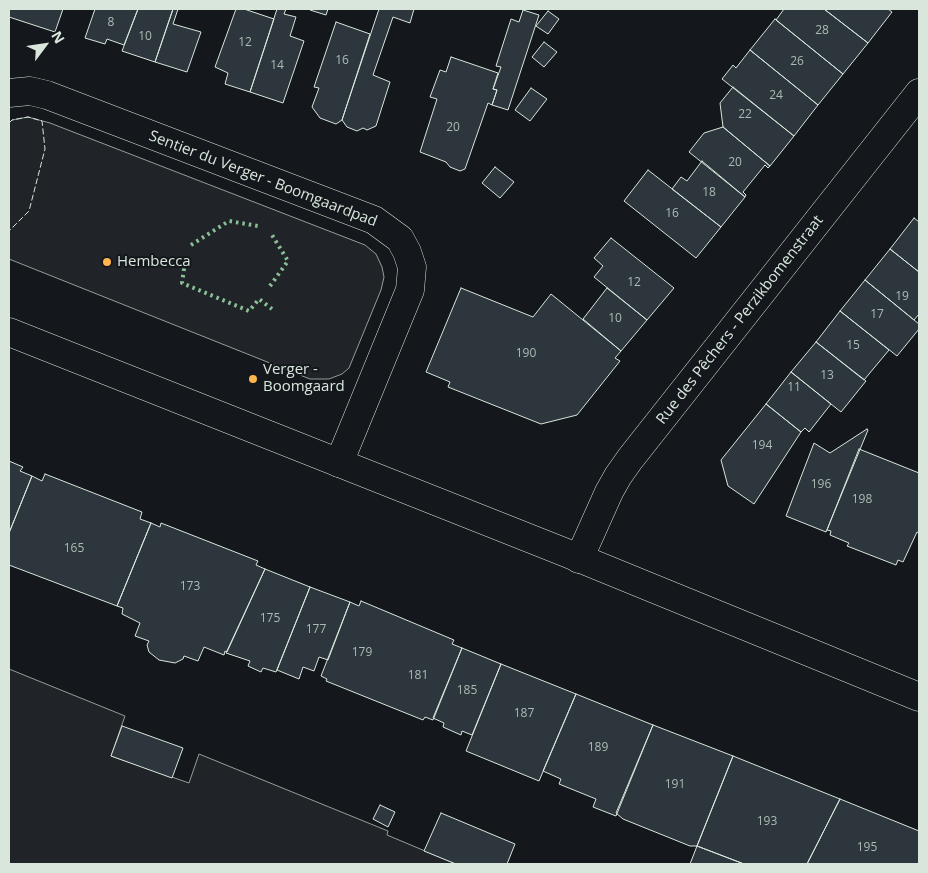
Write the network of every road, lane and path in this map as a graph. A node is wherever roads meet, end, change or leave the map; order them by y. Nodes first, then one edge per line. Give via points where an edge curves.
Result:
1 (9, 93) edge
2 (919, 93) edge
3 (9, 332) edge
4 (339, 463) junction
5 (580, 559) junction
6 (919, 697) edge

1 - 4 street, Sentier du Verger - Boomgaardpad via 30,92 56,99 374,220 400,238 412,267 410,290
2 - 5 street, Rue des Pêchers - Perzikbomenstraat via 622,470
3 - 4 street
4 - 5 street
5 - 6 street

